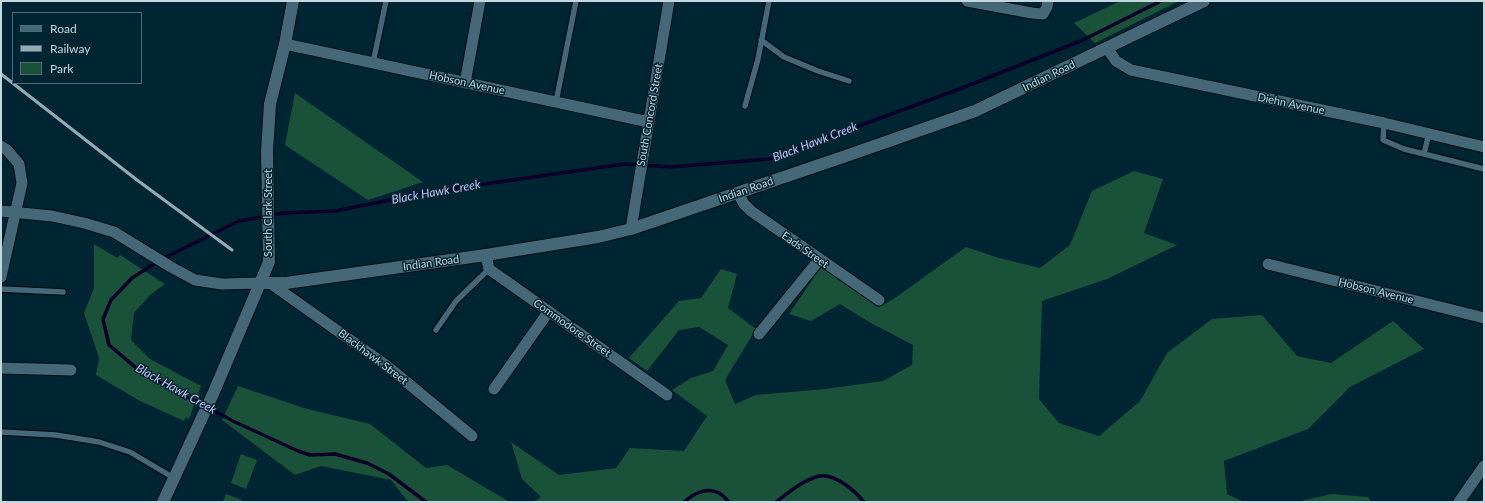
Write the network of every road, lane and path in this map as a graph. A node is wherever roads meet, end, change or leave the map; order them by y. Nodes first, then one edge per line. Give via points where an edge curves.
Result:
1 (293, 1) edge
2 (386, 1) edge
3 (480, 1) edge
4 (576, 1) edge
5 (669, 1) edge
6 (769, 1) edge
7 (967, 1) edge
8 (1048, 1) edge
9 (1204, 1) edge
10 (761, 40) junction
11 (285, 44) junction
12 (1106, 48) junction
13 (373, 63) junction
14 (849, 81) dead end
15 (465, 83) junction
16 (556, 102) junction
17 (746, 106) dead end
18 (649, 122) junction
19 (1384, 123) junction
20 (1429, 134) junction
21 (1, 146) edge
22 (1484, 147) edge
23 (1424, 154) junction
24 (1484, 169) edge
25 (738, 193) junction
26 (1, 211) edge
27 (16, 212) junction
28 (631, 229) junction
29 (486, 255) junction
30 (819, 260) junction
31 (1268, 264) dead end
32 (489, 269) junction
33 (1, 277) edge
34 (265, 283) junction
35 (1, 289) edge
36 (63, 292) dead end
37 (879, 300) dead end
38 (549, 311) junction
39 (1484, 318) edge
40 (436, 330) dead end
41 (759, 334) dead end
42 (1, 368) edge
43 (71, 370) dead end
44 (494, 389) dead end
45 (667, 395) dead end
46 (1, 432) edge
47 (472, 436) dead end
48 (1484, 466) edge
49 (174, 478) junction
50 (163, 502) edge
51 (1459, 502) edge

1 - 11 street, South Clark Street
2 - 13 lane
3 - 15 street
4 - 16 lane
5 - 18 street, South Concord Street
6 - 10 lane
7 - 8 street via 1043,14
9 - 12 street, Indian Road
10 - 14 lane via 784,57
10 - 17 lane
11 - 13 street, Hobson Avenue
11 - 34 street, South Clark Street via 270,104 267,151 269,262
12 - 19 street, Diehn Avenue via 1116,61 1131,70
12 - 25 street, Indian Road via 975,111
13 - 15 street, Hobson Avenue
15 - 16 street, Hobson Avenue
16 - 18 street, Hobson Avenue
18 - 28 street, South Concord Street
19 - 20 street, Diehn Avenue
19 - 23 lane via 1383,140
20 - 22 street, Diehn Avenue
20 - 23 lane
21 - 27 street via 19,164 22,183
23 - 24 lane
25 - 28 street, Indian Road
25 - 30 street, Eads Street via 751,212
26 - 27 street
27 - 33 street
27 - 34 street via 52,216 114,232 195,280 222,284
28 - 29 street, Indian Road via 598,237
29 - 32 street
29 - 34 street, Indian Road via 286,283
30 - 37 street, Eads Street
30 - 41 street
31 - 39 street, Hobson Avenue
32 - 38 street, Commodore Street
32 - 40 lane via 456,301
34 - 47 street, Blackhawk Street via 387,366
34 - 49 street, South Clark Street
35 - 36 lane
38 - 44 street
38 - 45 street, Commodore Street
42 - 43 street
46 - 49 lane via 56,435 99,442 130,452
48 - 51 street
49 - 50 street, South Clark Street

